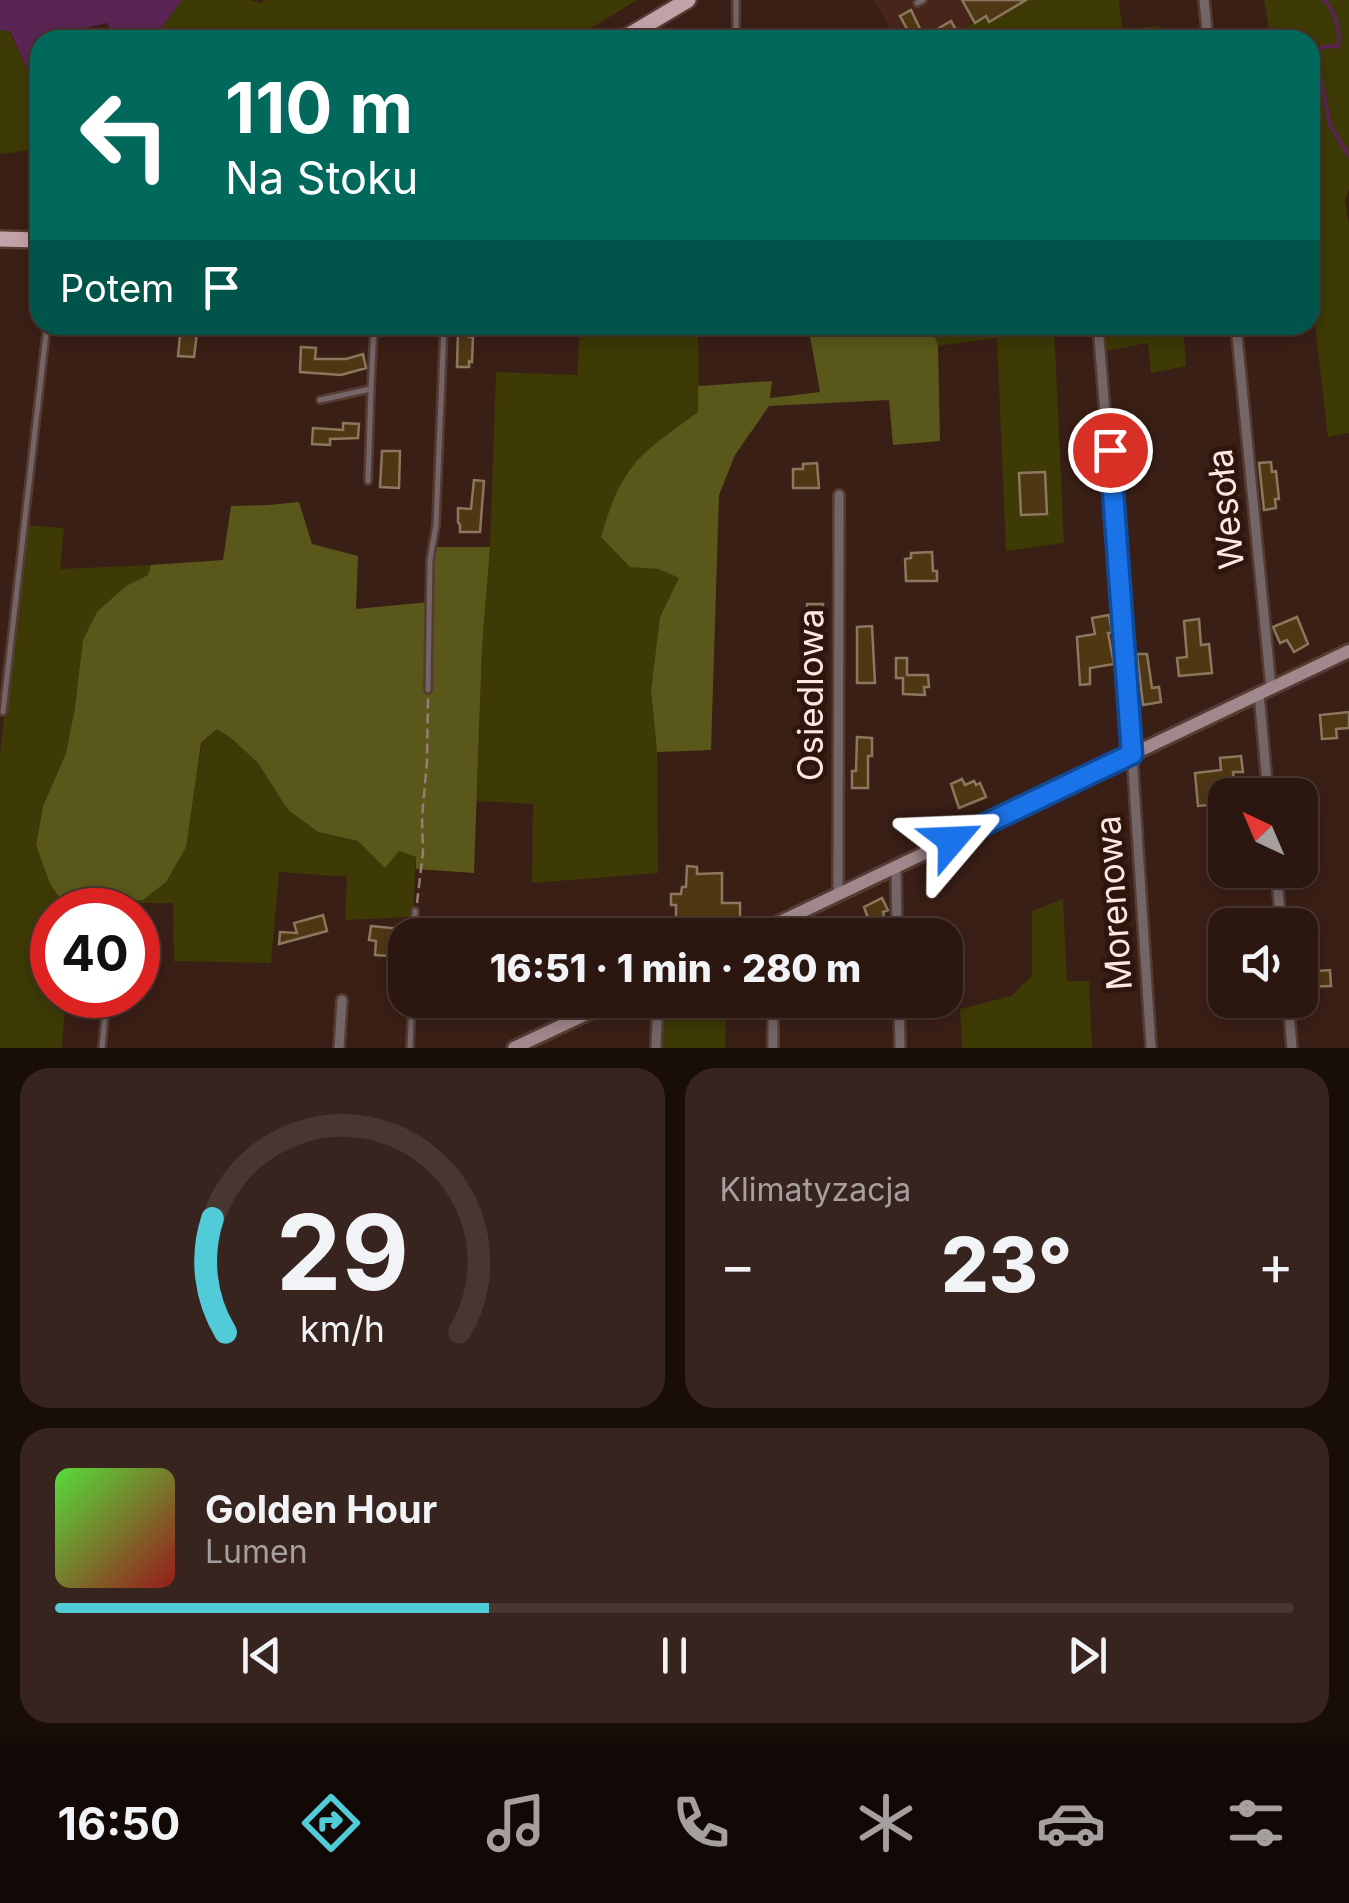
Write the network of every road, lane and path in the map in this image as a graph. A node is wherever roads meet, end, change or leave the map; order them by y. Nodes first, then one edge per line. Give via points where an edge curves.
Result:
1 (688, 0) edge
2 (736, 0) edge
3 (1204, 0) edge
4 (638, 30) edge
5 (736, 30) edge
6 (1207, 30) edge
7 (0, 239) edge
8 (30, 240) edge
9 (45, 335) edge
10 (374, 335) edge
11 (444, 335) edge
12 (1099, 335) edge
13 (1237, 335) edge
14 (371, 388) junction
15 (320, 400) dead end
16 (368, 481) dead end
17 (839, 496) dead end
18 (1349, 651) edge
19 (428, 690) joint
20 (1265, 690) junction
21 (3, 712) dead end
22 (1132, 754) junction
23 (1268, 778) edge
24 (896, 868) junction
25 (838, 895) junction
26 (415, 911) joint
27 (415, 918) edge
28 (795, 918) edge
29 (897, 918) edge
30 (342, 1000) dead end
31 (105, 1018) edge
32 (411, 1018) edge
33 (578, 1018) edge
34 (657, 1018) edge
35 (772, 1018) edge
36 (899, 1018) edge
37 (1290, 1018) edge
38 (102, 1048) edge
39 (339, 1048) edge
40 (410, 1048) edge
41 (514, 1048) edge
42 (656, 1048) edge
43 (772, 1048) edge
44 (900, 1048) edge
45 (1151, 1048) edge
46 (1292, 1048) edge

1 - 4 main road
2 - 5 lane
3 - 6 street
7 - 8 main road
9 - 21 lane
10 - 14 lane
11 - 19 lane
12 - 22 street, Morenowa
13 - 20 street, Wesoła
14 - 15 lane
14 - 16 lane
17 - 25 street, Osiedlowa
18 - 20 street
19 - 26 path
20 - 22 street
20 - 23 street, Wesoła
22 - 24 street
22 - 45 street, Morenowa
24 - 25 street
24 - 29 street
25 - 28 street
26 - 27 lane
30 - 39 street
31 - 38 lane
32 - 40 lane
33 - 41 street
34 - 42 street
35 - 43 street
36 - 44 street
37 - 46 street

